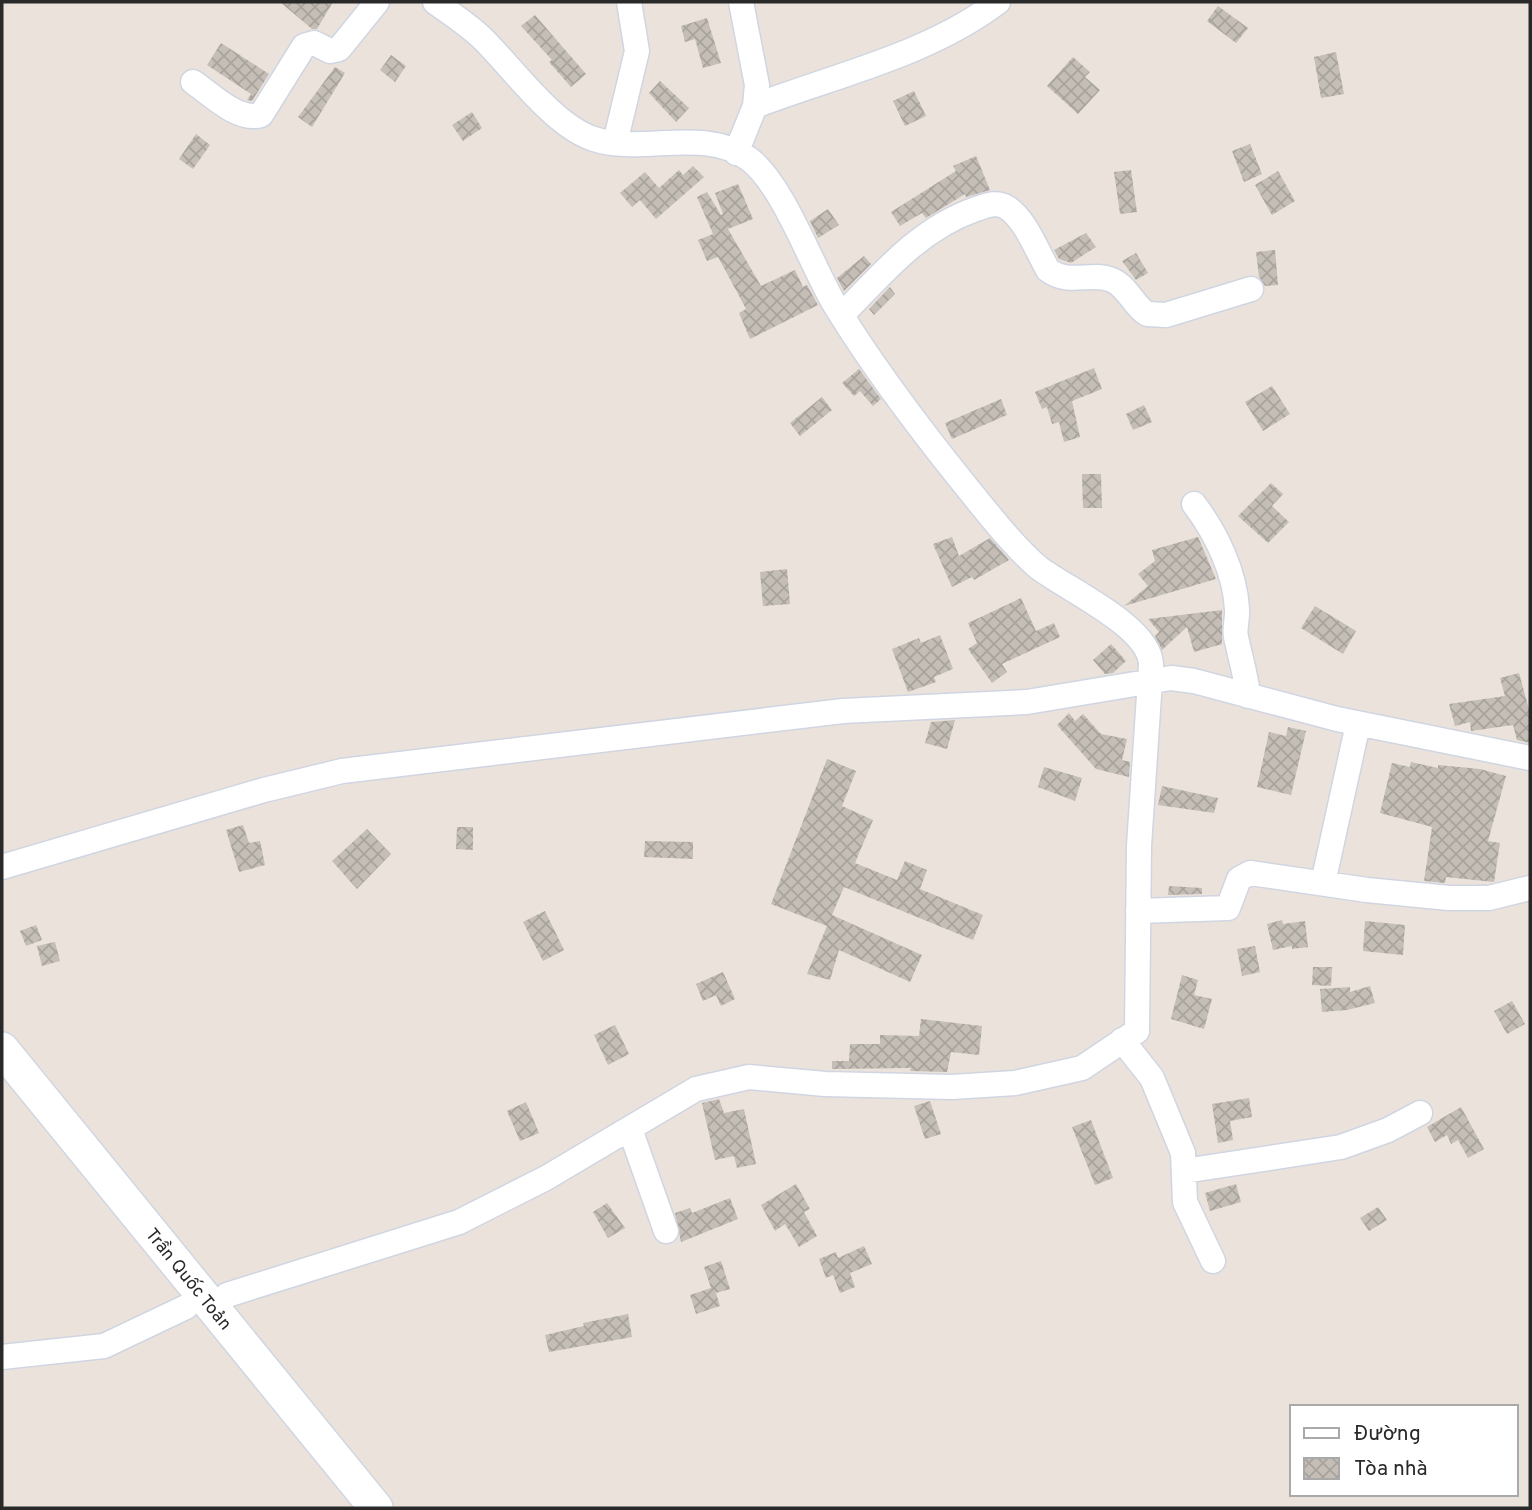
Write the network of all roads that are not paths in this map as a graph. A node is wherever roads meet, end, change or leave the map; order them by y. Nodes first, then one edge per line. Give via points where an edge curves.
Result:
1 (377, 2) edge
2 (435, 2) edge
3 (629, 2) edge
4 (741, 2) edge
5 (998, 2) edge
6 (193, 82) dead end
7 (755, 106) junction
8 (615, 143) junction
9 (736, 152) junction
10 (1251, 289) dead end
11 (842, 315) junction
12 (1194, 503) dead end
13 (1149, 683) junction
14 (1248, 696) junction
15 (1358, 724) junction
16 (1530, 758) edge
17 (2, 867) edge
18 (1323, 884) junction
19 (1530, 888) edge
20 (1138, 911) junction
21 (1122, 1040) junction
22 (2, 1049) edge
23 (1420, 1113) dead end
24 (630, 1129) junction
25 (1184, 1171) junction
26 (666, 1231) dead end
27 (1213, 1261) dead end
28 (227, 1295) dead end
29 (186, 1307) dead end
30 (2, 1357) edge
31 (376, 1508) edge

1 - 6 street via 339,49 330,51 314,43 304,46 261,115 238,112
2 - 8 street via 479,35 578,132
3 - 8 street via 638,51
4 - 7 street via 757,85
5 - 7 street via 960,26 877,64
7 - 9 street
8 - 9 street via 674,141
9 - 11 street via 762,172
10 - 11 street via 1166,315 1147,314 1116,281 1056,276 1017,217 1008,208 991,204 953,217 924,234
11 - 13 street via 966,486 1038,566 1144,643 1151,656
12 - 14 street via 1218,542 1229,572
13 - 14 street via 1171,678 1194,681
13 - 17 street via 1027,702 843,711 342,771
13 - 20 street
14 - 15 street
15 - 16 street
15 - 18 street
18 - 19 street via 1450,898 1489,898
18 - 20 street via 1250,873 1239,879 1228,908
20 - 21 street via 1137,1031
21 - 24 street via 1082,1068 1015,1083 952,1087 736,1078 696,1089
21 - 25 street via 1152,1078 1183,1153
22 - 31 main road, Trần Quốc Toản
23 - 25 street via 1341,1147
24 - 26 street
24 - 28 street via 459,1222
25 - 27 street via 1185,1202
29 - 30 street via 104,1346

